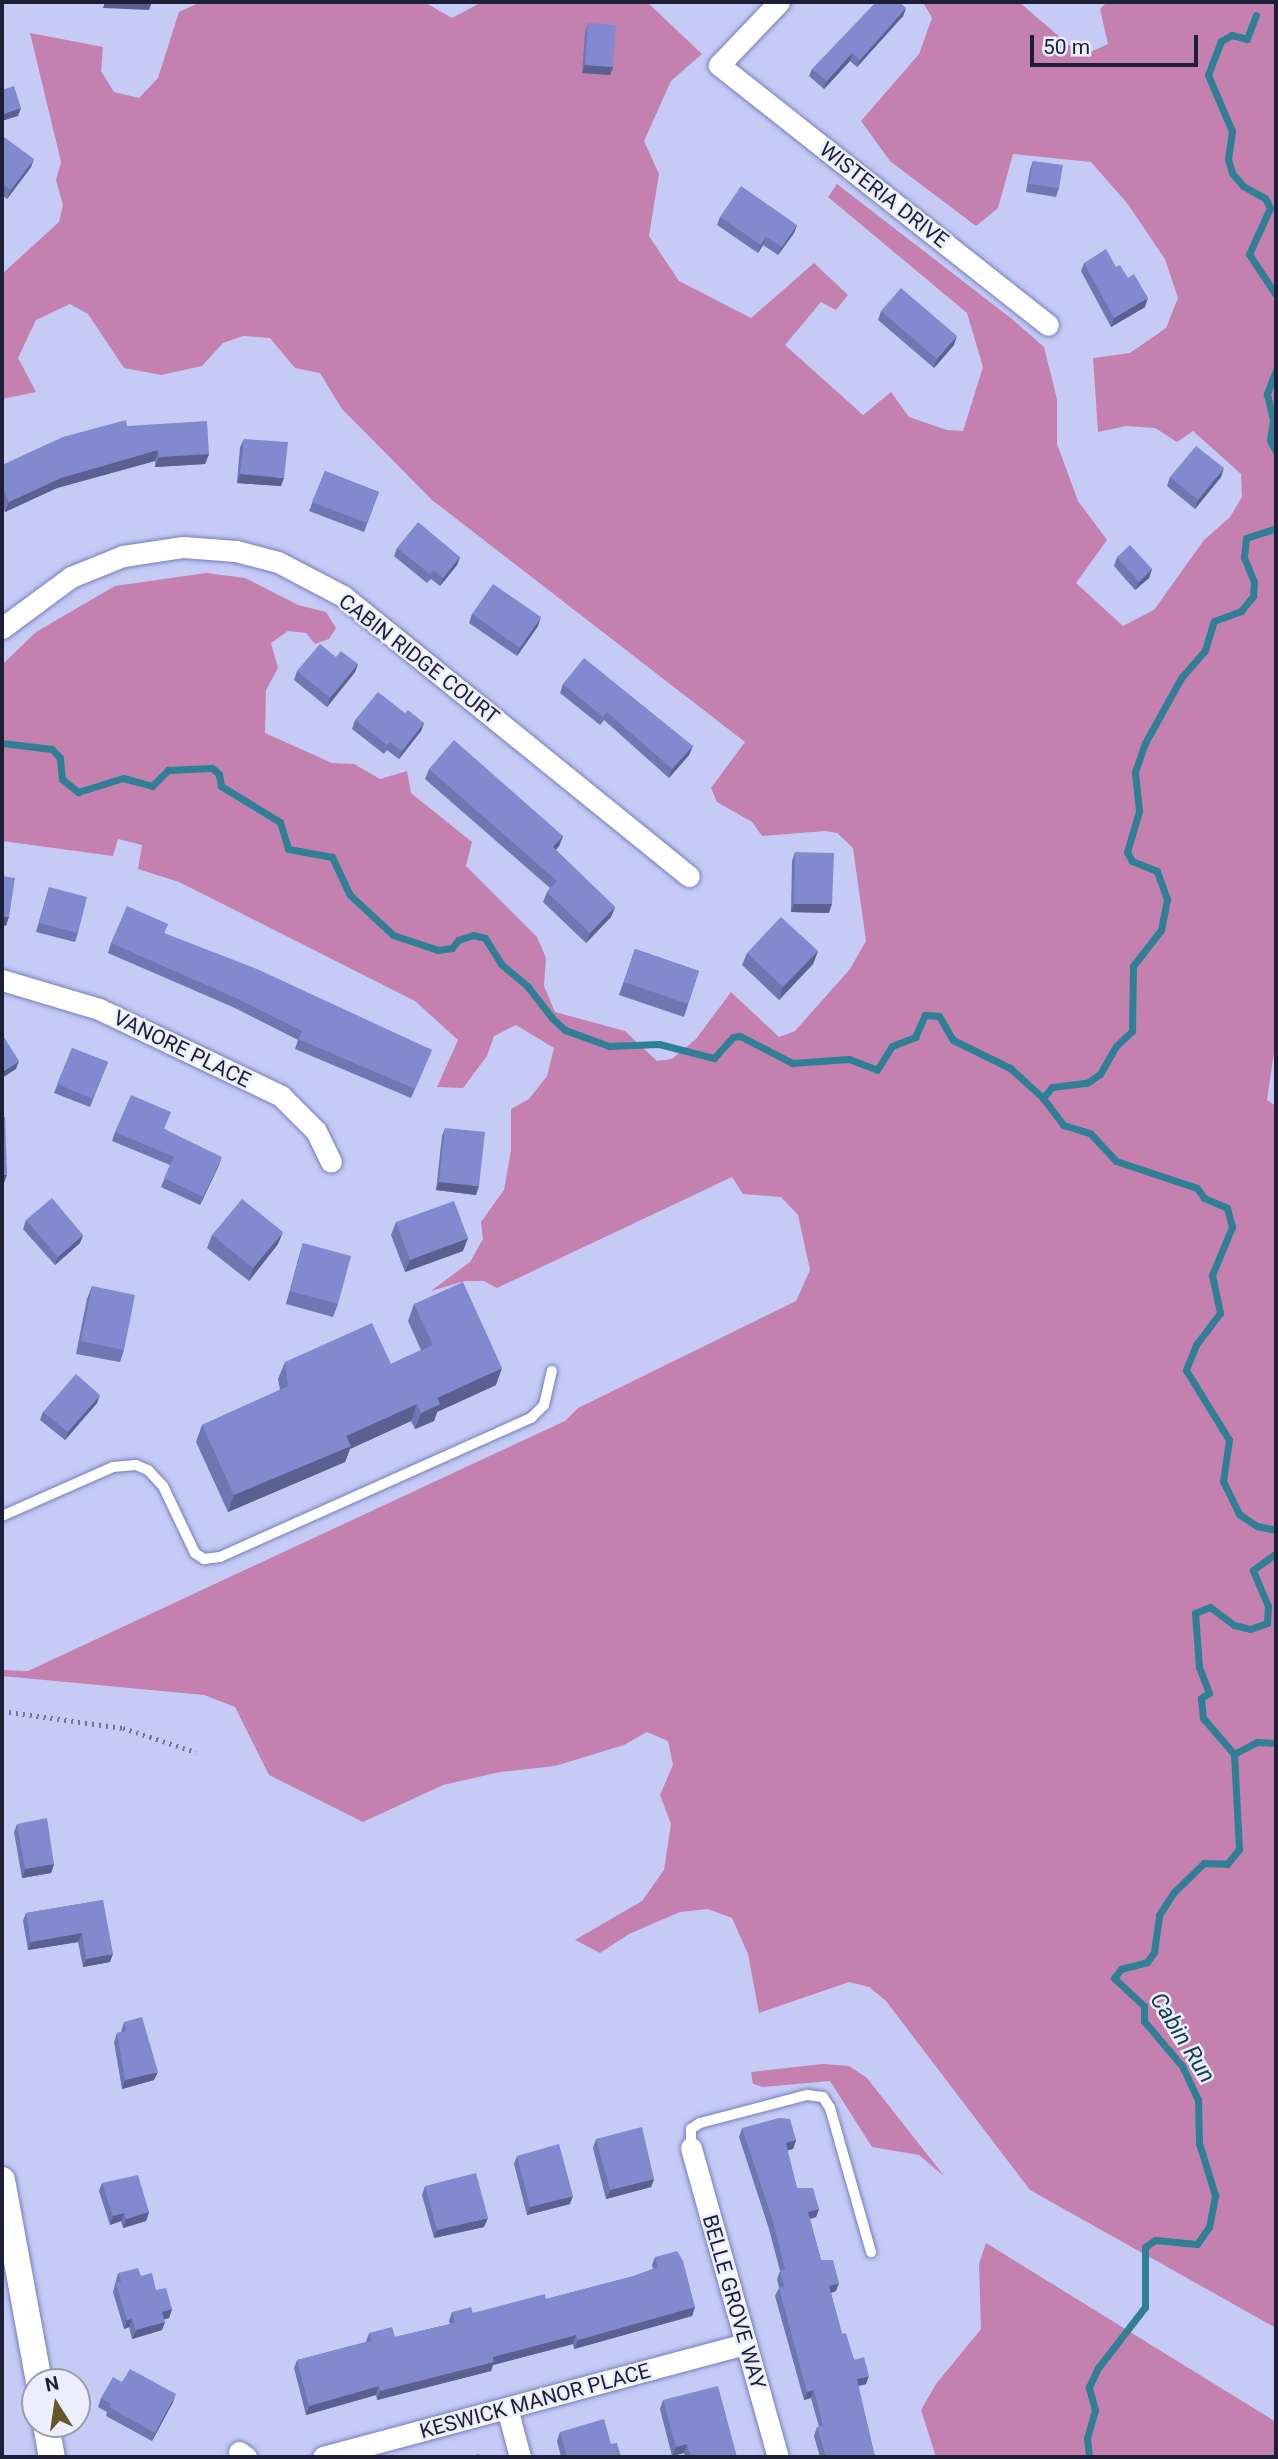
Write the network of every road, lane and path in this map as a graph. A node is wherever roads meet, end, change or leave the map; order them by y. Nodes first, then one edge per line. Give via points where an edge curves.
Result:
1 (779, 2) edge
2 (1048, 325) dead end
3 (2, 628) edge
4 (689, 876) dead end
5 (2, 980) edge
6 (331, 1162) dead end
7 (552, 1371) dead end
8 (2, 1516) edge
9 (2, 1711) edge
10 (196, 1752) dead end
11 (691, 2148) joint
12 (2, 2180) edge
13 (871, 2252) dead end
14 (746, 2344) junction
15 (36, 2368) edge
16 (507, 2408) junction
17 (49, 2438) edge
18 (52, 2457) edge
19 (323, 2457) edge
20 (520, 2457) edge
21 (778, 2457) edge

1 - 2 street, WISTERIA DRIVE via 719,65
3 - 4 street, CABIN RIDGE COURT via 71,577 122,556 183,547 236,551 278,562 343,596
5 - 6 street, VANORE PLACE via 99,1009 281,1096 316,1131
7 - 8 lane via 544,1405 531,1418 212,1559 195,1553 163,1486 136,1465 113,1467
9 - 10 path via 123,1728
11 - 13 lane via 691,2129 700,2123 807,2095 823,2097
11 - 14 street, BELLE GROVE WAY
12 - 15 street
14 - 16 street, KESWICK MANOR PLACE
14 - 21 street, BELLE GROVE WAY
16 - 19 street, KESWICK MANOR PLACE
16 - 20 street
17 - 18 street

